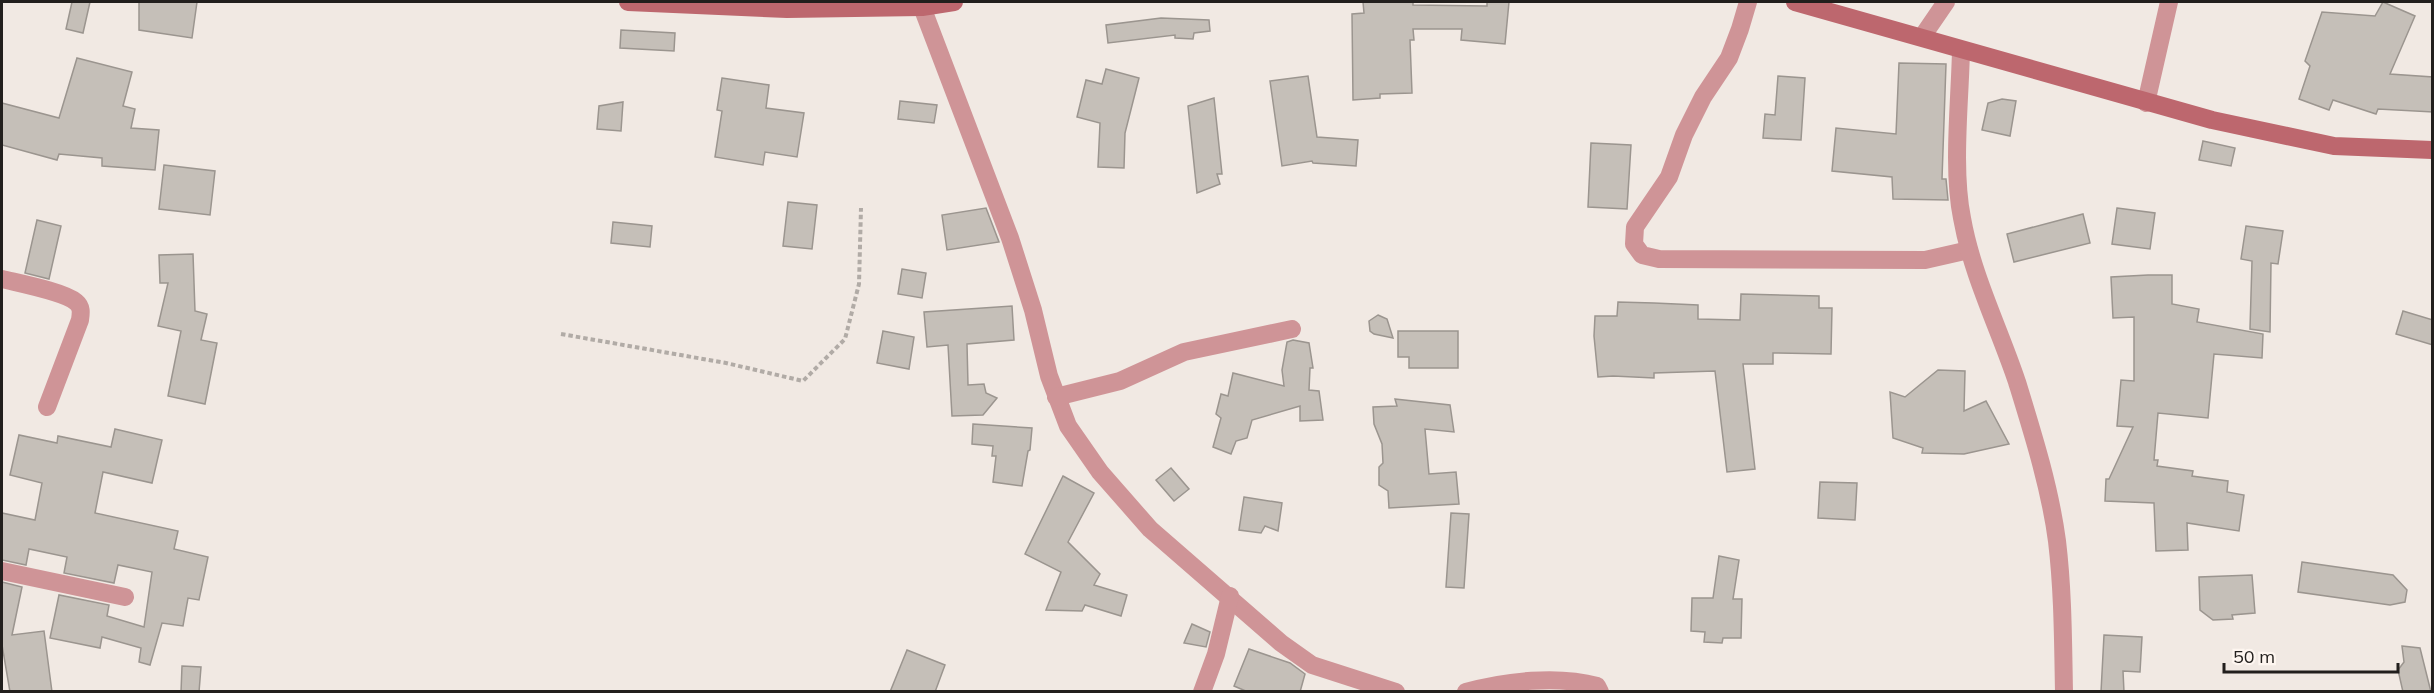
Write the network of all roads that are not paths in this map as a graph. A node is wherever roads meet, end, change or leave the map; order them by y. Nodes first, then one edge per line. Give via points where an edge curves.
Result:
1 (628, 2) edge
2 (954, 2) edge
3 (1748, 2) edge
4 (1794, 2) edge
5 (1946, 2) edge
6 (2169, 2) edge
7 (922, 7) junction
8 (1922, 37) junction
9 (1961, 50) junction
10 (2146, 103) junction
11 (2433, 150) edge
12 (1969, 250) junction
13 (2, 279) edge
14 (1292, 329) dead end
15 (1056, 396) junction
16 (47, 407) dead end
17 (2, 571) edge
18 (1230, 596) junction
19 (125, 597) dead end
20 (1202, 692) edge
21 (1396, 692) edge
22 (1467, 692) edge
23 (1600, 692) edge
24 (2064, 692) edge

1 - 7 street via 787,9
2 - 7 street
3 - 12 street via 1729,58 1703,97 1669,177 1635,227 1634,244 1642,255 1659,259 1925,260
4 - 8 street
5 - 8 street
6 - 10 street
7 - 15 street via 1011,238
8 - 9 street
9 - 10 street
9 - 12 street via 1959,183 1961,217
10 - 11 street via 2334,146
12 - 24 street via 2017,383 2047,488 2062,591
13 - 16 street via 60,294 76,301 81,309
14 - 15 street via 1184,352 1120,381
15 - 18 street via 1068,426 1100,472 1150,530
17 - 19 street
18 - 20 street
18 - 21 street via 1281,643 1312,665
22 - 23 street via 1494,684 1579,681 1597,686

